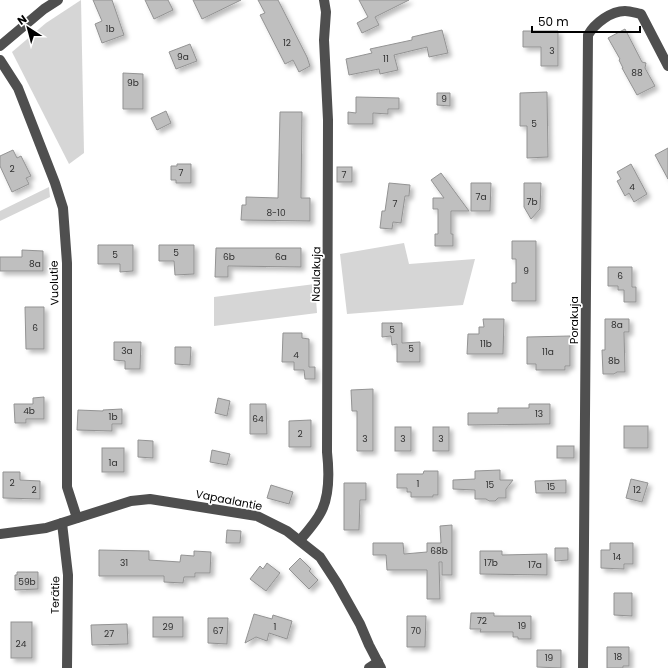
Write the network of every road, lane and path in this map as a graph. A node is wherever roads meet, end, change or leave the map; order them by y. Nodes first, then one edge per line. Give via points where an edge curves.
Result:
1 (58, 0) edge
2 (324, 0) edge
3 (0, 46) edge
4 (0, 60) edge
5 (668, 66) edge
6 (77, 518) junction
7 (62, 523) junction
8 (0, 534) edge
9 (300, 540) junction
10 (379, 665) edge
11 (66, 668) edge
12 (369, 668) edge
13 (583, 668) edge

1 - 3 street
2 - 9 street, Naulakuja via 328,120 328,485 323,509
4 - 6 street, Vuolutie via 18,88 63,208 66,263 67,487
5 - 13 street, Porakuja via 641,14 624,11 609,16 599,21 588,35
6 - 7 street, Vapaalantie
6 - 9 street, Vapaalantie via 131,501 150,499 257,516
7 - 8 street, Vapaalantie via 40,529
7 - 11 street, Terätie via 68,575
9 - 10 street, Vapaalantie via 320,557 337,583
10 - 12 street

